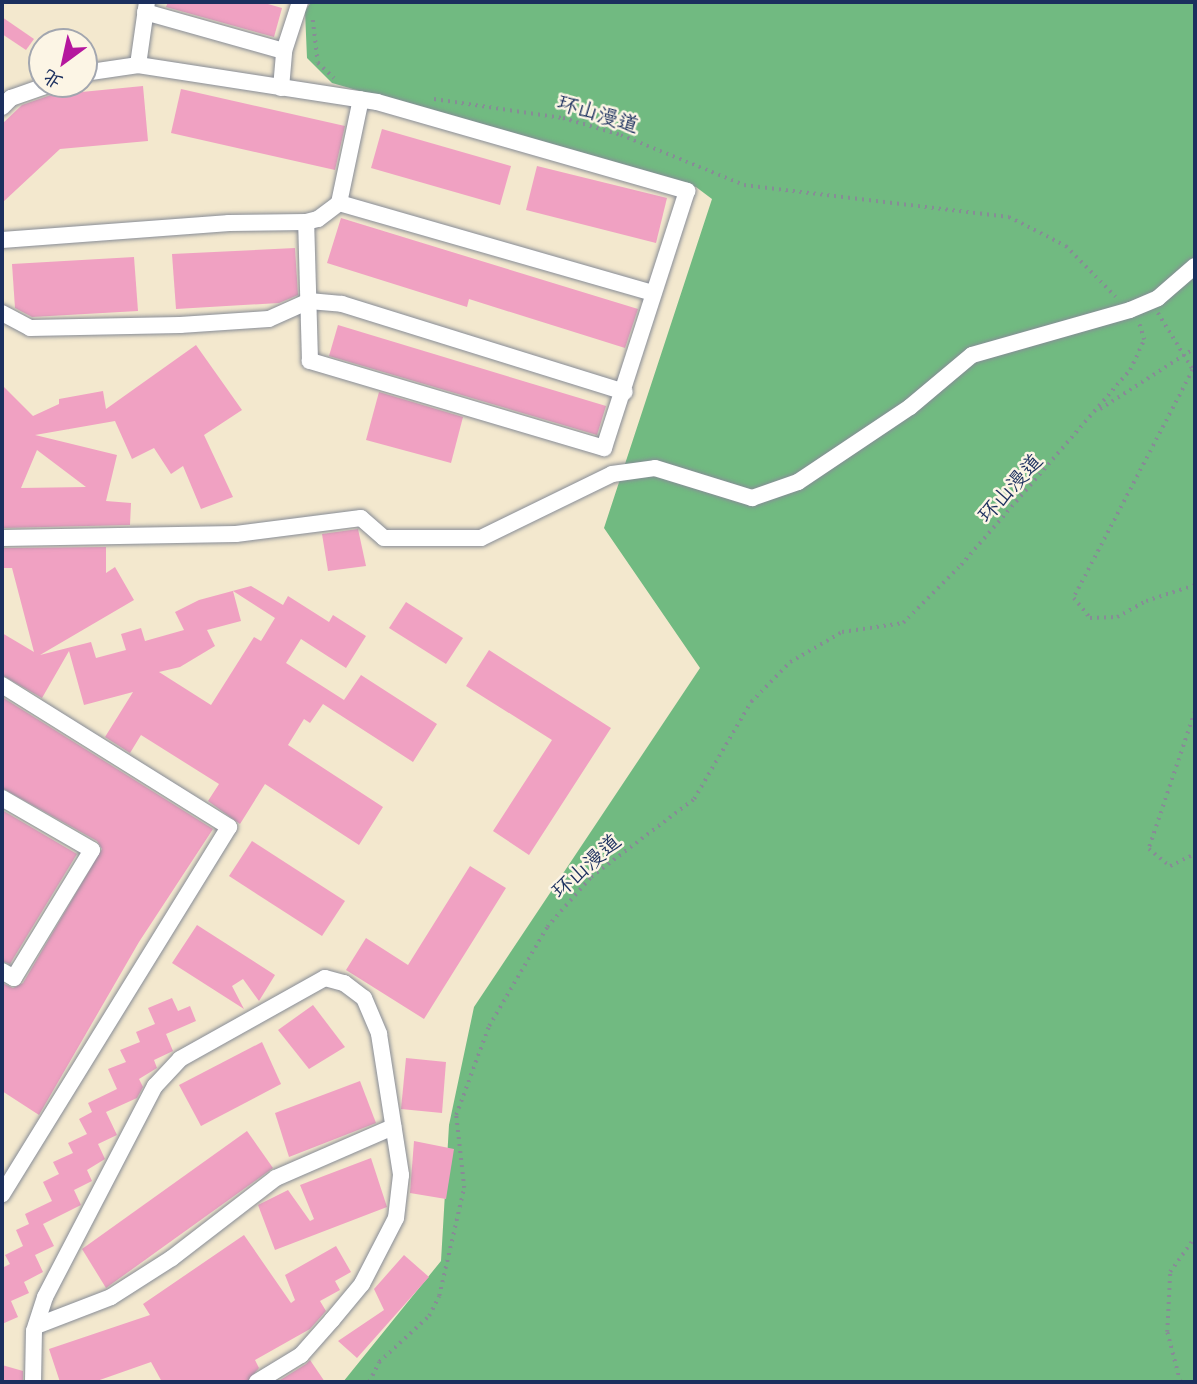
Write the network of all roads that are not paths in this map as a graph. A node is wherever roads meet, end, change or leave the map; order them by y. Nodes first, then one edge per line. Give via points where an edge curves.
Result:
1 (302, 4) edge
2 (146, 7) edge
3 (284, 51) junction
4 (138, 65) junction
5 (98, 72) edge
6 (281, 88) junction
7 (28, 92) edge
8 (361, 99) junction
9 (2, 107) edge
10 (339, 203) junction
11 (306, 222) junction
12 (2, 240) edge
13 (1195, 266) edge
14 (653, 293) junction
15 (309, 301) junction
16 (2, 313) edge
17 (625, 392) junction
18 (2, 538) edge
19 (2, 685) edge
20 (2, 798) edge
21 (2, 971) edge
22 (393, 1127) junction
23 (2, 1195) edge
24 (36, 1326) junction
25 (33, 1382) edge
26 (257, 1382) edge

1 - 3 street
2 - 3 street
2 - 4 street
3 - 6 street
4 - 5 street
4 - 6 street
6 - 8 street
7 - 9 street via 10,98
8 - 10 street
8 - 14 street via 687,191
10 - 11 street
10 - 14 street
11 - 12 street via 229,223
11 - 15 street
13 - 18 street via 1149,302 1130,310 972,355 910,407 798,482 752,498 655,468 612,474 481,538 384,538 361,518 236,534
14 - 17 street
15 - 16 street via 269,319 180,324 30,328
15 - 17 street via 342,304
15 - 17 street via 310,361 604,448
19 - 23 street via 229,827
20 - 21 street via 92,850 14,978
22 - 24 street via 276,1178 172,1258 111,1297
22 - 24 street via 379,1034 364,998 344,983 325,978 287,996 180,1059 155,1086 63,1261
22 - 26 street via 401,1175 397,1218 384,1247 362,1284 301,1355
24 - 25 street

